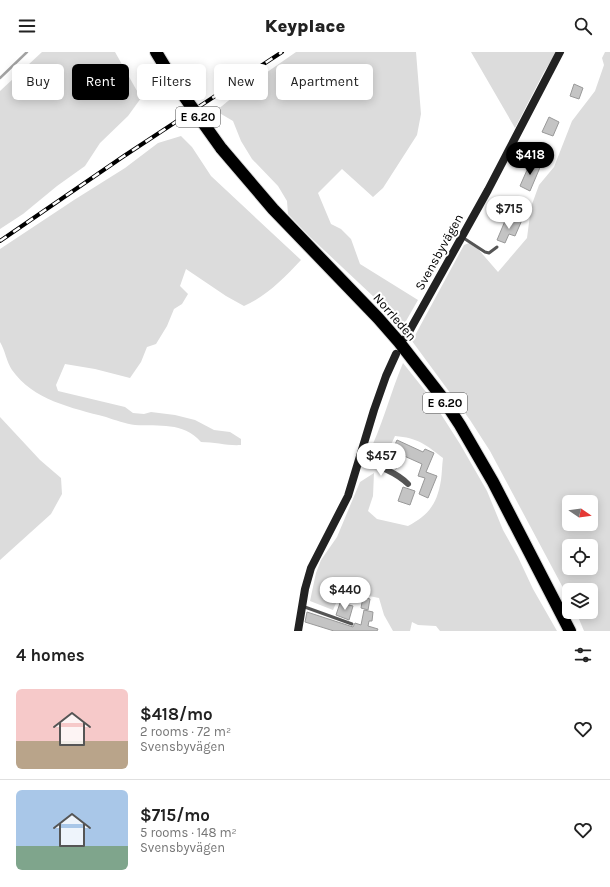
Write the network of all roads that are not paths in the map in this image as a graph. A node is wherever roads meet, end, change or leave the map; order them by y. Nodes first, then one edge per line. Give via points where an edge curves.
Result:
1 (156, 52) edge
2 (560, 52) edge
3 (462, 236) junction
4 (497, 247) dead end
5 (406, 337) dead end
6 (396, 354) dead end
7 (359, 461) junction
8 (408, 484) dead end
9 (302, 606) junction
10 (352, 624) dead end
11 (298, 631) edge
12 (570, 631) edge

1 - 12 highway, Norrleden / E 6.20, bridge via 222,148 273,209 378,318 441,396 493,482
2 - 3 street, Svensbyvägen
3 - 4 lane via 485,252 489,253
3 - 5 street, Svensbyvägen
6 - 7 street via 374,410
7 - 8 street via 400,476
7 - 9 street via 345,504 313,562
9 - 10 lane
9 - 11 street

